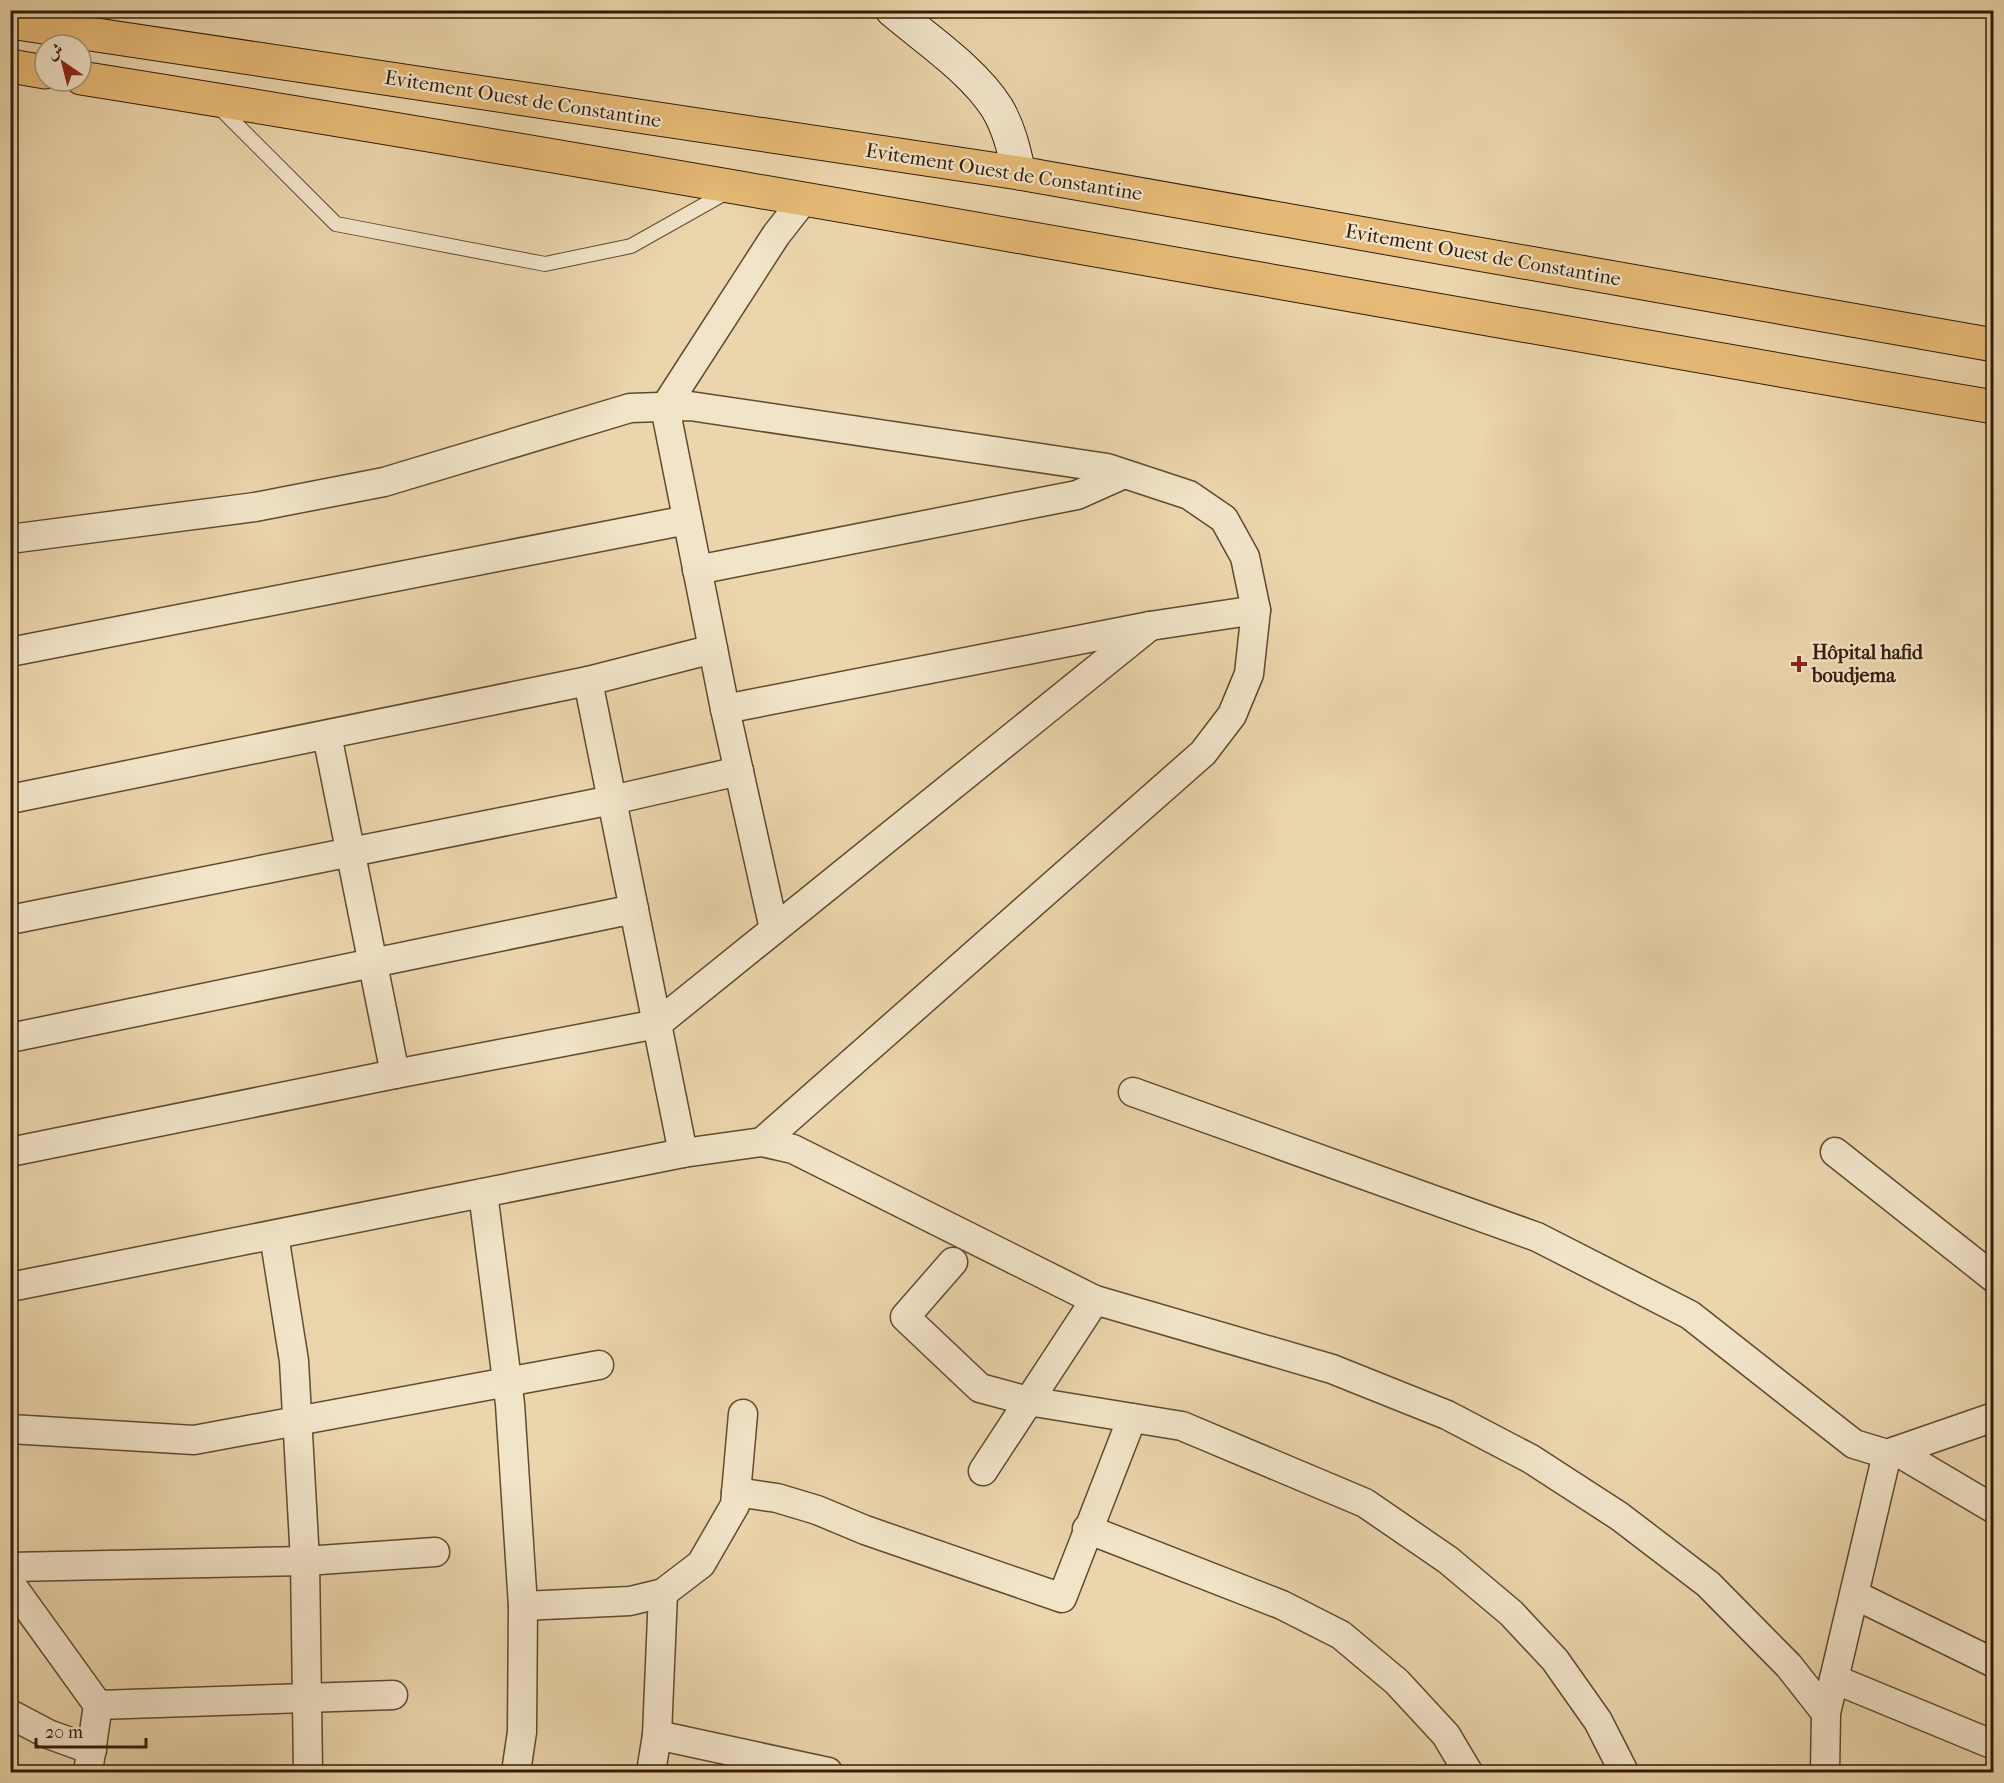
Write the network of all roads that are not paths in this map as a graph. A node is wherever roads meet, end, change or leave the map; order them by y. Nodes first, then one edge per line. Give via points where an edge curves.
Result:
1 (892, 10) edge
2 (10, 22) edge
3 (10, 66) edge
4 (33, 70) edge
5 (93, 80) edge
6 (210, 98) junction
7 (1019, 173) junction
8 (738, 186) junction
9 (806, 198) junction
10 (1994, 345) edge
11 (665, 407) junction
12 (1994, 407) edge
13 (1124, 474) junction
14 (687, 520) junction
15 (10, 539) edge
16 (697, 570) junction
17 (1256, 610) junction
18 (1150, 626) junction
19 (713, 649) junction
20 (10, 652) edge
21 (588, 681) junction
22 (725, 709) junction
23 (327, 735) junction
24 (739, 771) junction
25 (10, 799) edge
26 (612, 800) junction
27 (350, 851) junction
28 (634, 909) junction
29 (10, 920) edge
30 (774, 929) junction
31 (373, 962) junction
32 (657, 1024) junction
33 (10, 1038) edge
34 (395, 1074) junction
35 (1133, 1092) dead end
36 (762, 1142) junction
37 (10, 1152) edge
38 (1835, 1152) dead end
39 (683, 1153) junction
40 (483, 1193) junction
41 (274, 1235) junction
42 (953, 1262) dead end
43 (1994, 1278) edge
44 (10, 1287) edge
45 (1095, 1300) junction
46 (599, 1365) dead end
47 (507, 1382) junction
48 (1028, 1401) junction
49 (743, 1414) dead end
50 (1994, 1417) edge
51 (1132, 1418) junction
52 (297, 1423) junction
53 (10, 1429) edge
54 (1891, 1452) junction
55 (983, 1471) dead end
56 (736, 1492) junction
57 (1994, 1509) edge
58 (1087, 1529) junction
59 (435, 1552) dead end
60 (305, 1561) junction
61 (10, 1568) edge
62 (10, 1583) edge
63 (663, 1593) junction
64 (1855, 1595) junction
65 (523, 1606) junction
66 (1994, 1663) edge
67 (1834, 1679) junction
68 (393, 1695) dead end
69 (308, 1696) junction
70 (98, 1705) junction
71 (1826, 1713) junction
72 (10, 1714) edge
73 (657, 1735) junction
74 (1994, 1745) edge
75 (90, 1761) edge
76 (308, 1773) edge
77 (516, 1773) edge
78 (651, 1773) edge
79 (828, 1773) edge
80 (1468, 1773) edge
81 (1624, 1773) edge
82 (1825, 1773) edge

1 - 7 street via 976,81 997,108 1012,139
2 - 7 highway, Evitement Ouest de Constantine
3 - 4 highway
5 - 6 highway
6 - 8 highway
6 - 8 lane via 336,224 545,264 631,246
7 - 10 highway, Evitement Ouest de Constantine
8 - 9 highway
9 - 11 street via 776,235
9 - 12 highway via 1394,305
11 - 13 street via 702,408 1107,468
11 - 14 street
11 - 15 street via 630,408 373,484 255,507
13 - 16 street via 1077,495
13 - 17 street via 1189,495 1224,519 1245,557
14 - 16 street
14 - 20 street
16 - 19 street
17 - 18 street
17 - 36 street via 1249,674 1232,715 1203,753
18 - 22 street
18 - 30 street
19 - 21 street
19 - 22 street
21 - 23 street
21 - 26 street
22 - 24 street
23 - 25 street
23 - 27 street
24 - 26 street
24 - 30 street
26 - 27 street
26 - 28 street
27 - 29 street
27 - 31 street
28 - 31 street
28 - 32 street
30 - 32 street
31 - 33 street
31 - 34 street
32 - 34 street
32 - 39 street
34 - 37 street
35 - 54 street via 1537,1237 1690,1315 1854,1444
36 - 39 street
36 - 45 street via 794,1149
38 - 43 street
39 - 40 street
40 - 41 street
40 - 47 street
41 - 44 street
41 - 52 street via 294,1361
42 - 48 street via 905,1317 980,1388
45 - 48 street
45 - 71 street via 1332,1369 1447,1415 1531,1458 1618,1516 1708,1584 1789,1666
46 - 47 street
47 - 52 street
47 - 65 street
48 - 51 street
48 - 55 street
49 - 56 street
50 - 54 street
51 - 58 street
51 - 81 street via 1182,1426 1365,1503 1449,1560 1511,1613 1555,1660 1598,1721
52 - 53 street via 194,1440
52 - 60 street
54 - 57 street
54 - 64 street
56 - 58 street via 818,1510 1062,1598
56 - 63 street via 735,1505 701,1564
58 - 80 street via 1281,1605 1341,1635 1397,1682 1446,1735
59 - 60 street
60 - 61 street
60 - 69 street
62 - 70 street
63 - 65 street via 630,1601
63 - 73 street
64 - 66 street
64 - 67 street
65 - 77 street via 522,1732
67 - 71 street
67 - 74 street
68 - 69 street
69 - 70 street
69 - 76 street
70 - 75 street
71 - 82 street
72 - 75 street
73 - 78 street
73 - 79 street

